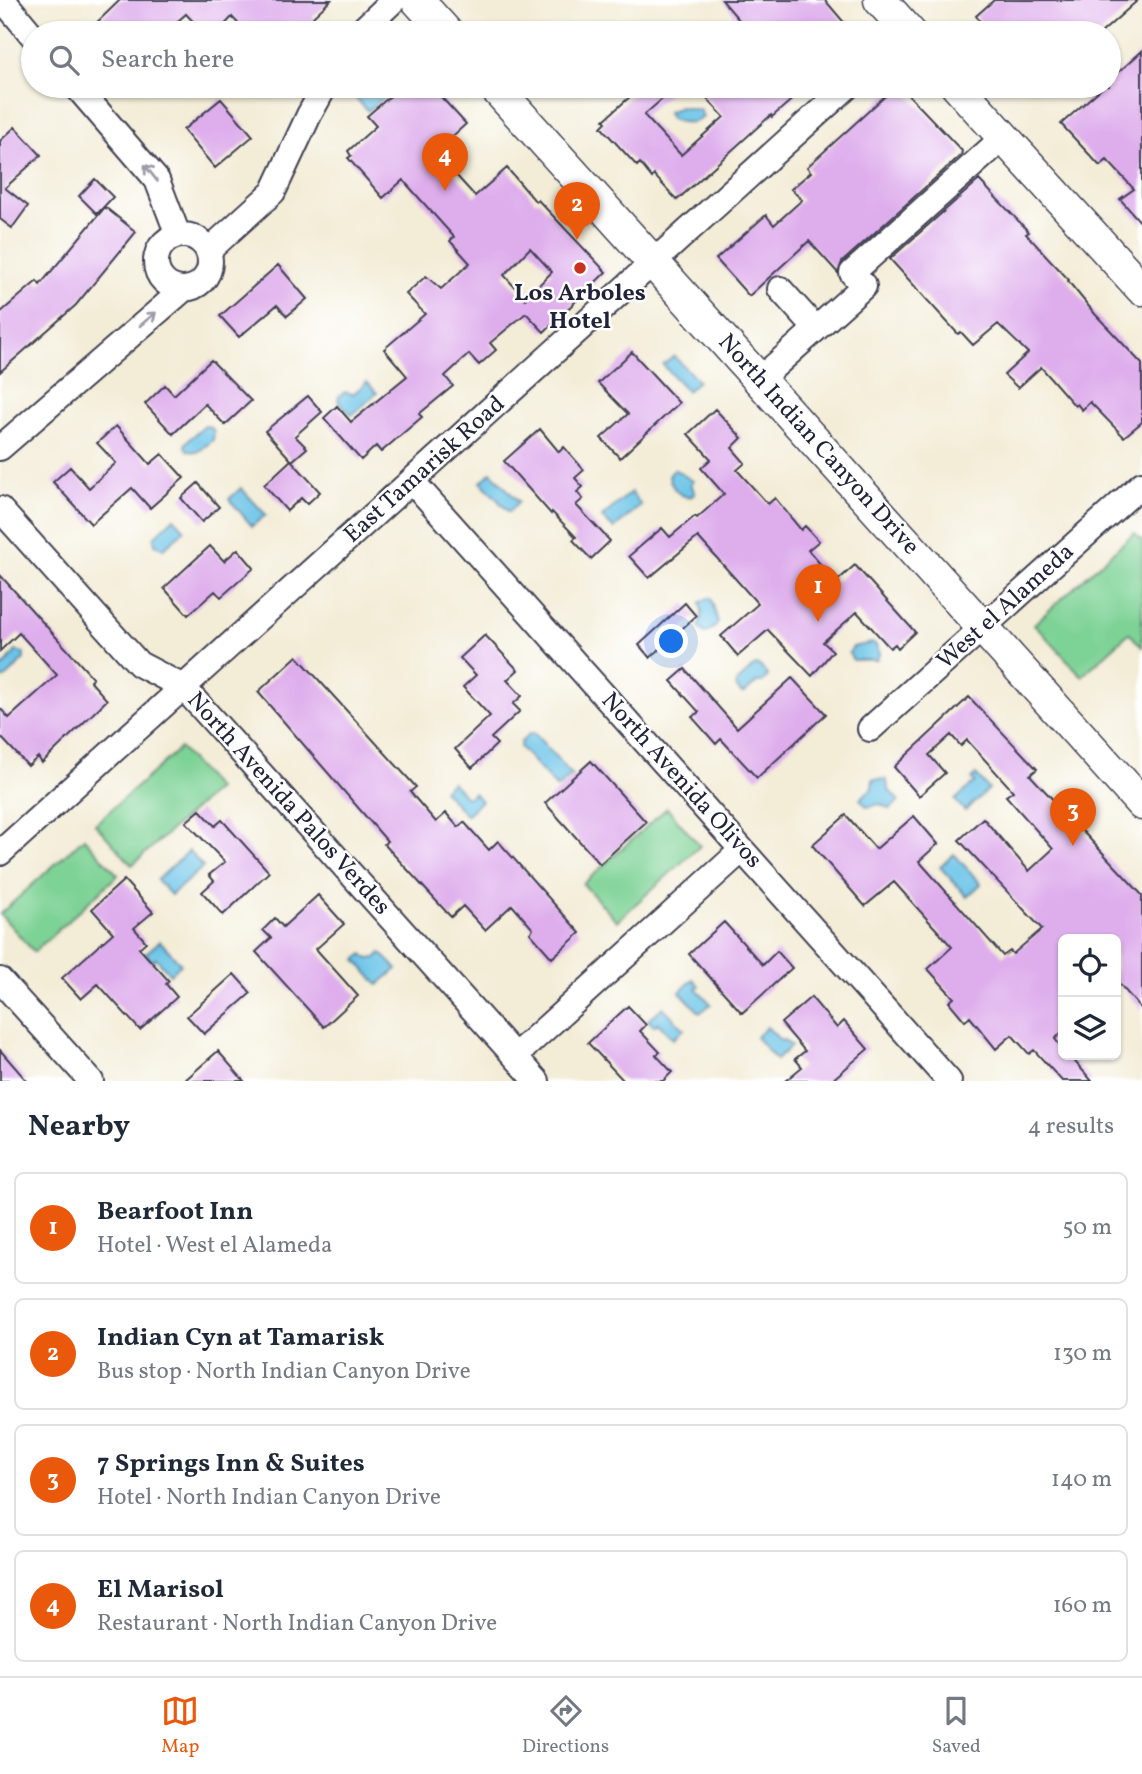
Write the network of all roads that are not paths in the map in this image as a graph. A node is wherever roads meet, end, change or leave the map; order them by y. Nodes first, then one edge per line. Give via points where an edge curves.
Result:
1 (3, 0) edge
2 (394, 0) edge
3 (417, 0) edge
4 (880, 0) edge
5 (372, 21) edge
6 (436, 21) edge
7 (898, 21) edge
8 (21, 22) edge
9 (86, 98) edge
10 (319, 98) edge
11 (505, 98) edge
12 (835, 98) edge
13 (968, 98) edge
14 (1004, 137) junction
15 (178, 235) junction
16 (208, 251) junction
17 (653, 263) junction
18 (184, 289) junction
19 (780, 289) dead end
20 (1142, 289) edge
21 (816, 329) junction
22 (759, 380) junction
23 (0, 448) edge
24 (412, 481) junction
25 (1142, 484) edge
26 (0, 509) edge
27 (983, 627) junction
28 (183, 687) junction
29 (870, 729) dead end
30 (1142, 804) edge
31 (742, 850) junction
32 (0, 853) edge
33 (0, 980) edge
34 (515, 1056) junction
35 (91, 1081) edge
36 (537, 1081) edge
37 (949, 1081) edge

1 - 8 street
2 - 5 street
3 - 6 main road
4 - 7 main road
15 -> 9 street via 158,180
10 - 16 street via 273,192
11 - 17 main road, North Indian Canyon Drive
12 - 17 street, East Tamarisk Road
13 - 14 main road
14 - 20 main road
14 - 21 street via 852,273 864,286
15 - 16 street via 196,238
15 - 18 street via 162,244 156,261 161,277
16 - 18 street via 206,276
17 - 22 main road, North Indian Canyon Drive
17 - 24 street, East Tamarisk Road
23 -> 18 street
19 - 21 street
21 - 22 street
22 - 27 main road, North Indian Canyon Drive
24 - 28 street, East Tamarisk Road
24 - 31 street, North Avenida Olivos
25 - 27 street, West el Alameda
26 - 28 street, North Avenida Palos Verdes via 139,664
27 - 29 street, West el Alameda
27 - 30 main road, North Indian Canyon Drive
28 - 32 street, East Tamarisk Road
28 - 34 street, North Avenida Palos Verdes
31 - 34 street
31 - 37 street, North Avenida Olivos
33 - 35 street
34 - 36 street, North Avenida Palos Verdes

